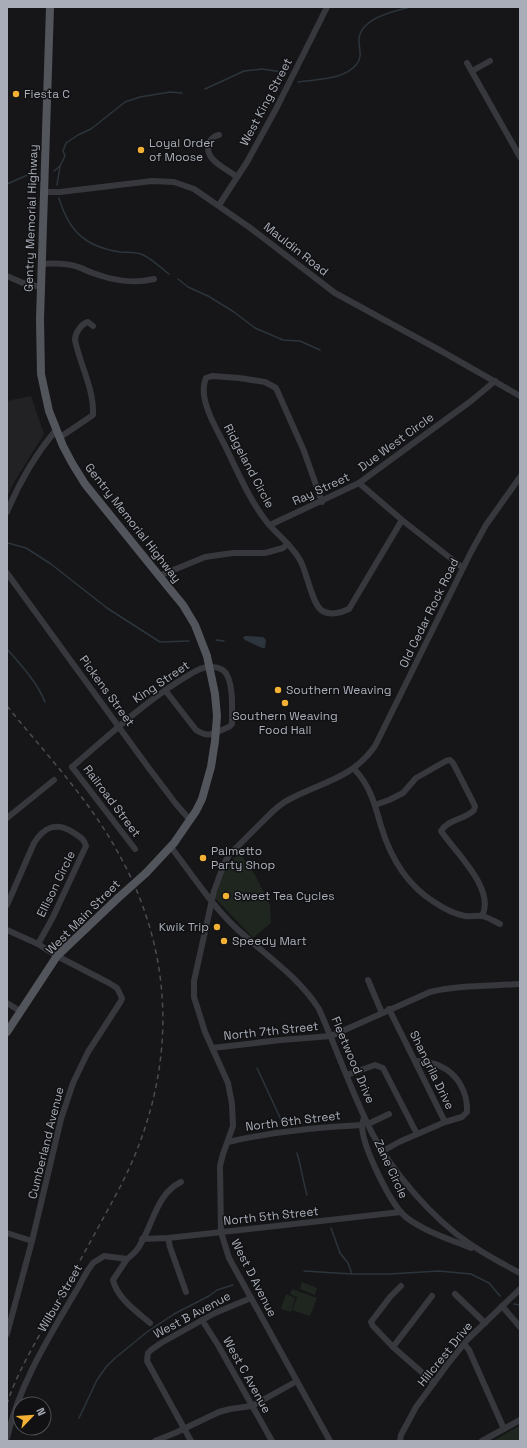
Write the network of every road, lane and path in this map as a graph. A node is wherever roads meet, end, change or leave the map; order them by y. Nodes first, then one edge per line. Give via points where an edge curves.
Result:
1 (50, 7) edge
2 (327, 7) edge
3 (490, 61) dead end
4 (467, 63) dead end
5 (472, 71) junction
6 (503, 113) dead end
7 (497, 116) junction
8 (219, 135) dead end
9 (520, 157) edge
10 (237, 178) junction
11 (44, 192) junction
12 (218, 205) junction
13 (41, 264) junction
14 (7, 276) edge
15 (154, 280) dead end
16 (41, 287) junction
17 (93, 326) dead end
18 (495, 381) junction
19 (520, 396) edge
20 (58, 434) junction
21 (520, 477) edge
22 (359, 484) junction
23 (322, 502) junction
24 (7, 512) edge
25 (402, 520) junction
26 (270, 525) junction
27 (288, 544) junction
28 (463, 568) junction
29 (7, 573) edge
30 (159, 576) junction
31 (210, 666) junction
32 (165, 690) junction
33 (118, 726) junction
34 (216, 733) junction
35 (72, 767) joint
36 (354, 769) junction
37 (54, 780) dead end
38 (376, 805) junction
39 (7, 818) edge
40 (190, 820) junction
41 (171, 847) junction
42 (135, 849) dead end
43 (212, 903) junction
44 (7, 905) edge
45 (482, 916) junction
46 (500, 924) dead end
47 (7, 930) edge
48 (38, 944) junction
49 (57, 956) junction
50 (368, 980) dead end
51 (520, 984) edge
52 (7, 1003) edge
53 (389, 1009) junction
54 (20, 1011) junction
55 (382, 1013) junction
56 (7, 1032) edge
57 (331, 1036) junction
58 (212, 1048) junction
59 (416, 1061) junction
60 (347, 1075) junction
61 (389, 1114) dead end
62 (364, 1117) joint
63 (445, 1122) junction
64 (365, 1125) junction
65 (417, 1134) junction
66 (228, 1142) junction
67 (383, 1150) junction
68 (181, 1182) dead end
69 (401, 1212) junction
70 (221, 1232) junction
71 (7, 1233) edge
72 (142, 1238) junction
73 (168, 1238) junction
74 (32, 1241) junction
75 (482, 1252) junction
76 (127, 1259) junction
77 (520, 1273) edge
78 (401, 1286) dead end
79 (520, 1289) edge
80 (186, 1292) dead end
81 (455, 1294) dead end
82 (432, 1296) dead end
83 (251, 1298) junction
84 (502, 1306) junction
85 (202, 1320) junction
86 (150, 1323) dead end
87 (484, 1323) junction
88 (520, 1327) edge
89 (7, 1334) edge
90 (464, 1344) junction
91 (393, 1347) junction
92 (297, 1381) junction
93 (434, 1383) junction
94 (252, 1406) junction
95 (520, 1420) edge
96 (9, 1421) edge
97 (184, 1429) junction
98 (504, 1429) junction
99 (7, 1438) edge
100 (155, 1441) edge
101 (191, 1441) edge
102 (272, 1441) edge
103 (330, 1441) edge
104 (400, 1441) edge
105 (482, 1441) edge

1 - 11 main road, Gentry Memorial Highway
2 - 10 street, West King Street via 276,109
3 - 5 street
4 - 5 street
5 - 7 street
6 - 7 street
7 - 9 street
8 - 10 street via 210,140 210,155 213,161
10 - 12 street, West King Street
11 - 12 street, Mauldin Road via 165,181 194,189
11 - 13 main road, Gentry Memorial Highway
12 - 18 street, Mauldin Road via 335,293
13 - 15 street via 54,263 79,267 107,278 145,282
13 - 16 main road, Gentry Memorial Highway
14 - 16 street
16 - 20 main road, Gentry Memorial Highway via 41,370 49,411
17 - 20 street via 86,322 74,336 92,393 94,415
18 - 19 street, Mauldin Road
18 - 22 street, Due West Circle
20 - 24 street via 48,440 26,472
20 - 30 main road, Gentry Memorial Highway via 86,484
21 - 28 street, Old Cedar Rock Road via 486,525
22 - 23 street, Ray Street
22 - 25 street, Due West Circle
23 - 26 street, Ray Street
23 - 26 street, Ridgeland Circle via 304,451 276,388 265,382 246,379 212,376 206,378 203,384 209,413 257,508
25 - 27 street, Ridgeland Circle via 354,602 343,613 325,613 319,608 299,559
25 - 28 street, Due West Circle
26 - 27 street, Ridgeland Circle
27 - 30 street via 265,553 227,553 205,557
28 - 36 street, Old Cedar Rock Road via 376,746
29 - 33 street, Pickens Street
30 - 31 main road, Gentry Memorial Highway via 183,605 195,625
31 - 32 street, King Street via 200,669
31 - 34 main road, Gentry Memorial Highway via 217,716
31 - 34 street via 225,672 229,679 232,699 232,724
32 - 33 street, King Street
32 - 34 street via 196,730 203,734
33 - 35 street, King Street
33 - 40 street, Pickens Street
34 - 40 main road, Gentry Memorial Highway via 211,767 202,799
35 - 42 street, Railroad Street
36 - 38 street via 368,787
36 - 43 street, Old Cedar Rock Road via 287,800 276,808 230,855 217,882
37 - 39 street
38 - 45 street via 390,851 403,874 433,902 465,916
38 - 45 street via 404,793 416,778 446,761 454,763 474,810 444,826 440,831 481,886 486,909
40 - 41 main road, Gentry Memorial Highway
41 - 43 street, Fleetwood Drive
41 - 49 main road, West Main Street, bridge
43 - 57 street, Fleetwood Drive via 244,935 296,979 319,1009
43 - 58 street, West D Avenue via 194,981 194,997
44 - 48 street, Ellison Circle via 40,834 56,826 69,829 84,840 86,846
45 - 46 street
47 - 48 street
48 - 49 street
49 - 54 main road, West Main Street
49 - 74 street, Cumberland Avenue via 117,988 122,998 88,1052 73,1083
50 - 55 street
51 - 53 street, North 7th Street via 443,989
52 - 54 street
53 - 55 street, North 7th Street
53 - 59 street, Shangrila Drive
54 - 56 main road, West Main Street
55 - 57 street, North 7th Street
57 - 58 street, North 7th Street
57 - 60 street, Fleetwood Drive
58 - 66 street, West D Avenue via 228,1083 232,1104 233,1126
59 - 63 street, Shangrila Drive
59 - 63 street via 447,1069 462,1086 467,1112 462,1117
60 - 62 street, Fleetwood Drive
60 - 65 street via 375,1065 383,1068
61 - 64 street
62 - 64 street, Zane Circle
63 - 65 street, Shangrila Drive
64 - 66 street, North 6th Street via 262,1134
64 - 67 street
64 - 69 street, Zane Circle via 365,1140 375,1166 387,1192
65 - 67 street, Shangrila Drive
66 - 70 street, West D Avenue via 220,1166
67 - 75 street via 431,1211
68 - 72 street via 172,1186 160,1203
69 - 70 street, North 5th Street
69 - 75 street, Zane Circle via 420,1227
70 - 73 street, North 5th Street
70 - 83 street, West D Avenue via 230,1258
71 - 74 street
72 - 73 street, North 5th Street
72 - 76 street via 136,1250
73 - 80 street
74 - 89 street, Cumberland Avenue
75 - 77 street
76 - 86 street via 113,1280 114,1287 126,1302
76 - 96 street, Wilbur Street via 104,1256 93,1262 32,1369
78 - 91 street via 371,1322
79 - 84 street, Hillcrest Drive
81 - 87 street
82 - 91 street
83 - 85 street, West B Avenue
83 - 92 street, West D Avenue
84 - 87 street, Hillcrest Drive
84 - 88 street
85 - 94 street, West C Avenue
85 - 97 street, West B Avenue via 161,1343 151,1350 147,1357
87 - 90 street, Hillcrest Drive
90 - 93 street, Hillcrest Drive
90 - 98 street
91 - 93 street
92 - 94 street
92 - 103 street, West D Avenue
93 - 104 street, Hillcrest Drive via 416,1407
94 - 97 street via 219,1412
94 - 102 street, West C Avenue
95 - 98 street
96 - 99 street, Wilbur Street
97 - 100 street
97 - 101 street, West B Avenue
98 - 105 street

